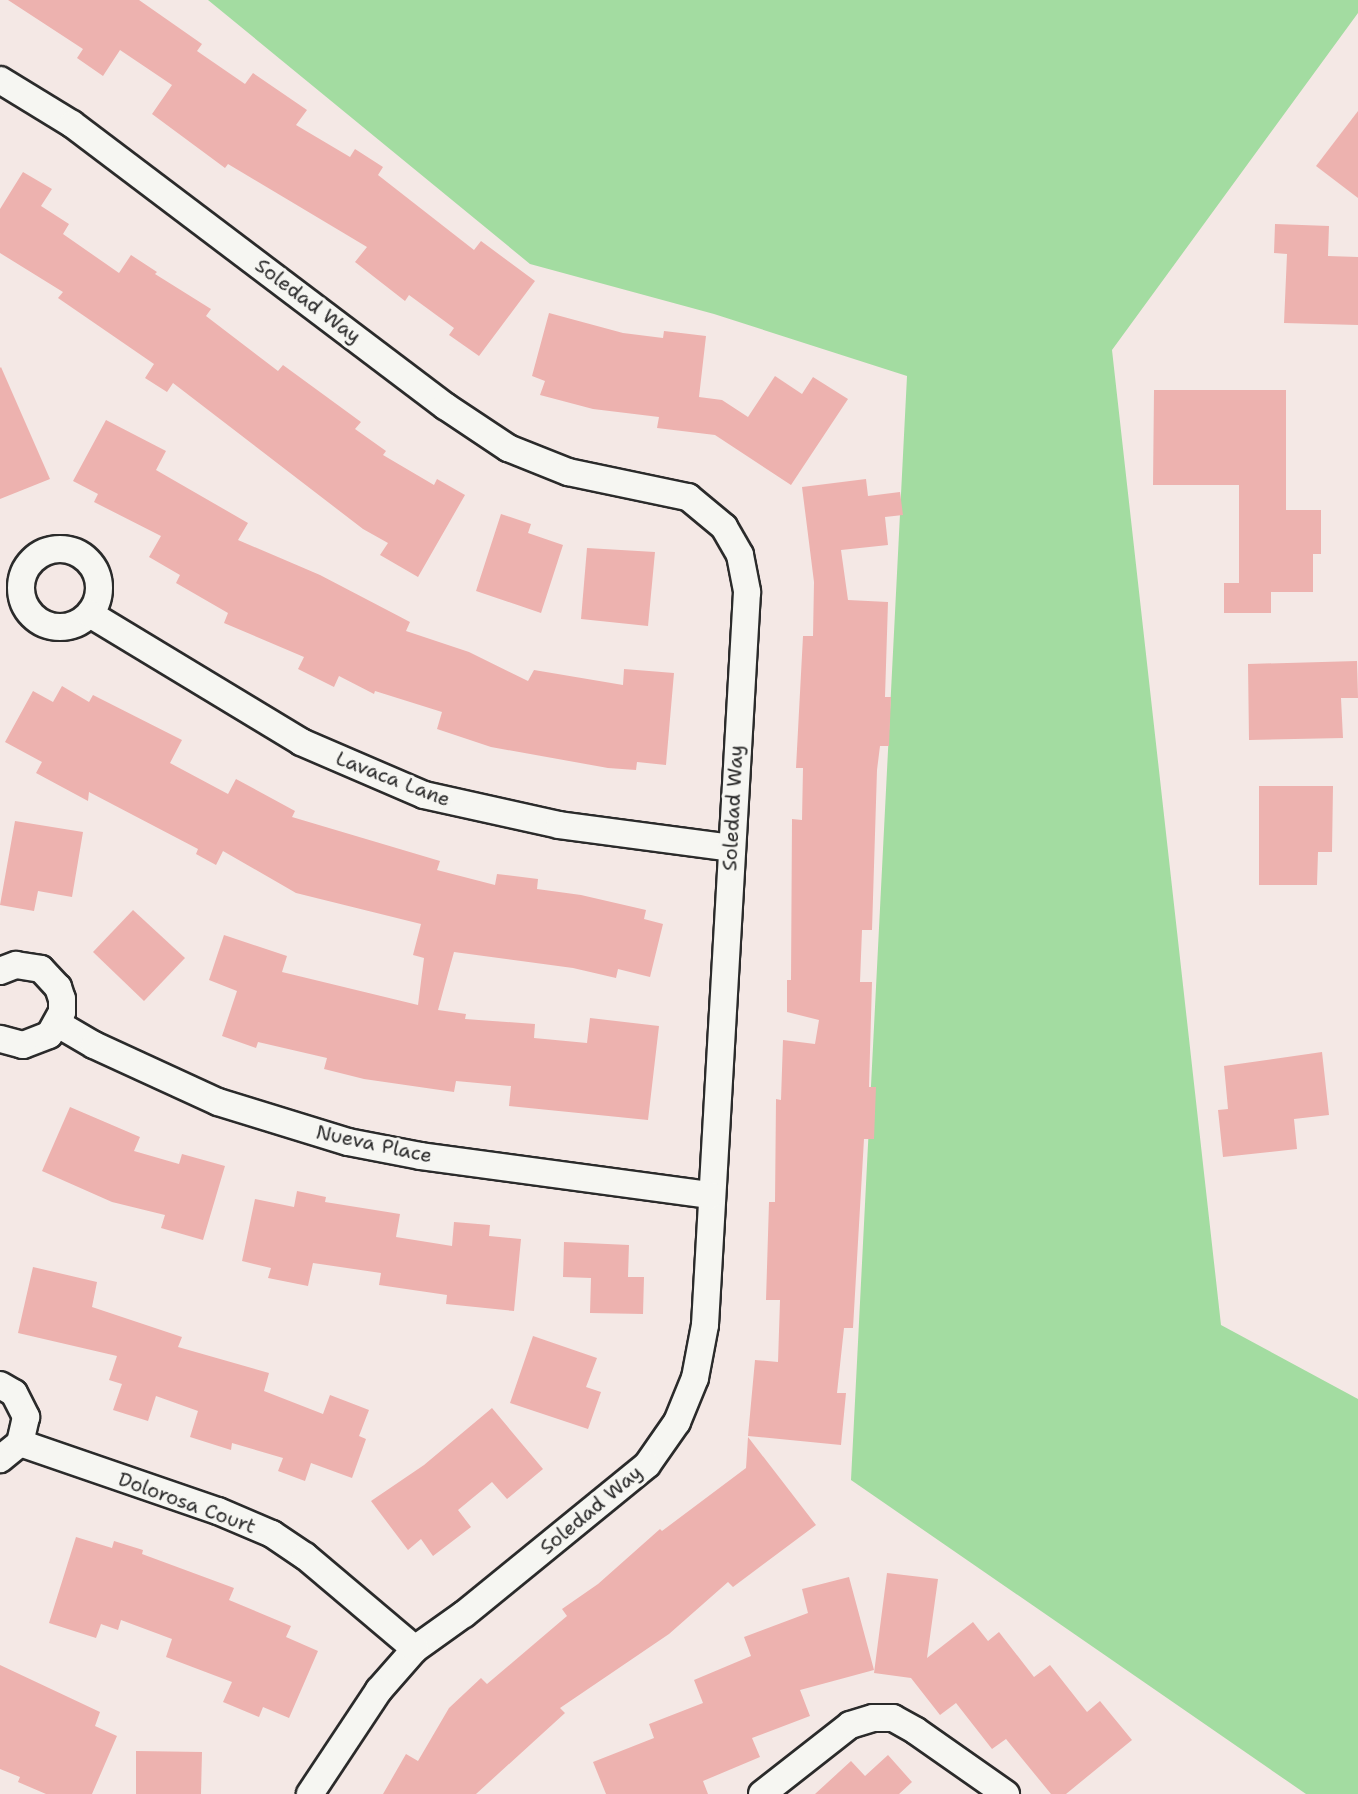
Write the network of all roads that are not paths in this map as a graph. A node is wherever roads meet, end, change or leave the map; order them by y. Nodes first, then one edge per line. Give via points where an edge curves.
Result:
1 (0, 80) edge
2 (90, 614) dead end
3 (731, 848) junction
4 (0, 971) edge
5 (58, 1024) junction
6 (0, 1039) edge
7 (710, 1195) junction
8 (0, 1385) edge
9 (10, 1451) edge
10 (415, 1649) junction
11 (310, 1794) edge
12 (762, 1794) edge
13 (1006, 1794) edge

1 - 3 street, Soledad Way via 72,124 508,448 568,472 688,497 724,527 740,555 747,592
2 - 3 street, Lavaca Lane via 301,742 424,795 559,825
3 - 7 street, Soledad Way
4 - 5 street via 29,965 51,977 62,999
5 - 6 street via 37,1042 23,1045
5 - 7 street, Nueva Place via 218,1102 348,1142
7 - 10 street, Soledad Way via 705,1325 695,1378 677,1422 647,1465
8 - 9 street, Dolorosa Court via 14,1393 26,1417
9 - 10 street, Dolorosa Court via 218,1511 272,1534
10 - 11 street, Soledad Way via 379,1690
12 - 13 street via 850,1725 873,1718 893,1718 916,1731

